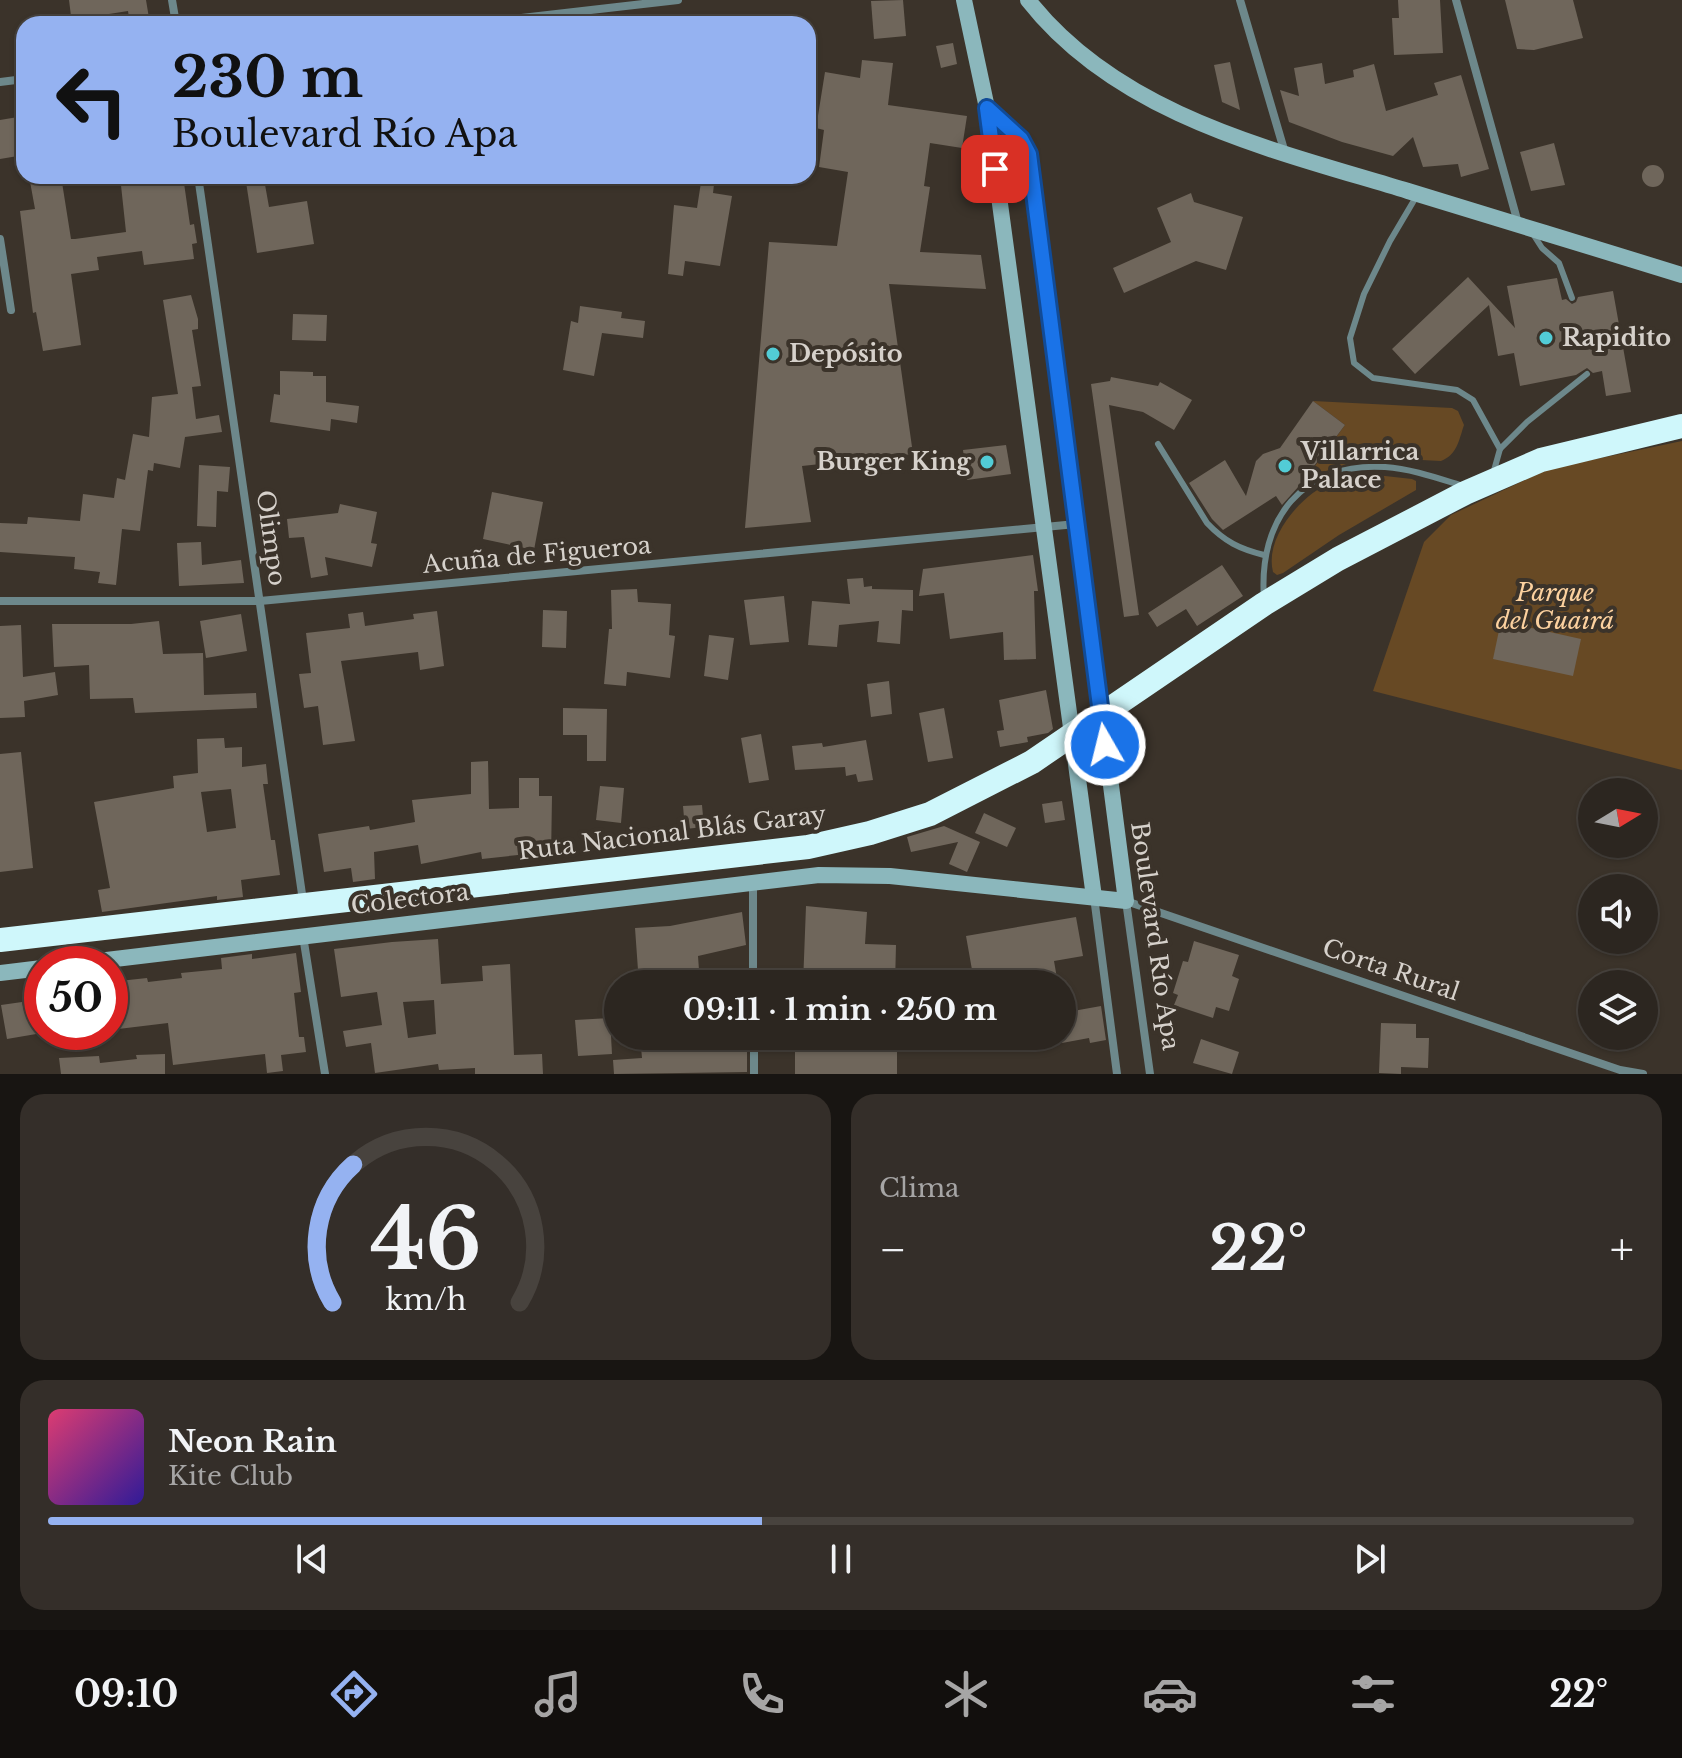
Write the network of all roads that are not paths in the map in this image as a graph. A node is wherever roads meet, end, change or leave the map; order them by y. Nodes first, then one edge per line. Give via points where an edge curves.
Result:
1 (678, 0) edge
2 (964, 0) edge
3 (1028, 0) edge
4 (1240, 0) edge
5 (1456, 0) edge
6 (538, 16) edge
7 (987, 108) junction
8 (1285, 153) junction
9 (199, 184) edge
10 (1418, 194) junction
11 (1523, 226) junction
12 (0, 239) edge
13 (1682, 275) edge
14 (1572, 298) dead end
15 (11, 310) dead end
16 (1587, 374) dead end
17 (1682, 426) edge
18 (1158, 444) dead end
19 (1500, 449) junction
20 (1483, 485) junction
21 (1076, 524) junction
22 (1044, 527) junction
23 (1264, 555) junction
24 (0, 601) edge
25 (260, 601) junction
26 (1264, 604) junction
27 (1101, 714) junction
28 (1073, 735) junction
29 (753, 881) junction
30 (1094, 897) junction
31 (1126, 901) junction
32 (304, 906) junction
33 (303, 936) junction
34 (0, 940) edge
35 (128, 957) edge
36 (24, 970) edge
37 (753, 970) edge
38 (0, 973) edge
39 (754, 1050) edge
40 (325, 1074) edge
41 (754, 1074) edge
42 (1117, 1074) edge
43 (1150, 1074) edge
44 (1643, 1074) edge

1 - 6 street
2 - 7 main road
3 - 8 main road via 1050,27 1107,75 1168,109
4 - 8 street
5 - 11 street
7 - 21 main road, Boulevard Río Apa via 1021,139 1029,154
7 - 22 main road
8 - 10 main road
9 - 25 street, Olimpo
10 - 11 main road
10 - 19 lane via 1364,294 1350,338 1354,363 1373,378 1457,390 1473,400
11 - 13 main road
11 - 14 lane via 1559,263
12 - 15 street
16 - 19 lane
17 - 20 highway, Ruta Nacional Blás Garay via 1541,460
18 - 23 lane via 1218,535 1242,550
19 - 20 lane
20 - 23 lane via 1383,467 1328,475 1285,507
20 - 26 highway, Ruta Nacional Blás Garay via 1338,559
21 - 22 street, Acuña de Figueroa
21 - 27 main road, Boulevard Río Apa
22 - 25 street, Acuña de Figueroa
22 - 28 main road
23 - 26 lane
24 - 25 street, Acuña de Figueroa
25 - 32 street, Olimpo
26 - 27 highway, Ruta Nacional Blás Garay
27 - 28 highway, Ruta Nacional Blás Garay
27 - 31 main road, Boulevard Río Apa
28 - 30 main road
28 - 32 highway, Ruta Nacional Blás Garay via 930,814 808,847
29 - 30 main road, Colectora via 890,876
29 - 33 main road, Colectora
29 - 37 street
30 - 31 main road, Colectora
30 - 42 street
31 - 43 street, Boulevard Río Apa
31 - 44 street, Corta Rural
32 - 34 highway, Ruta Nacional Blás Garay
33 - 35 main road, Colectora
33 - 40 street
36 - 38 main road
39 - 41 street

